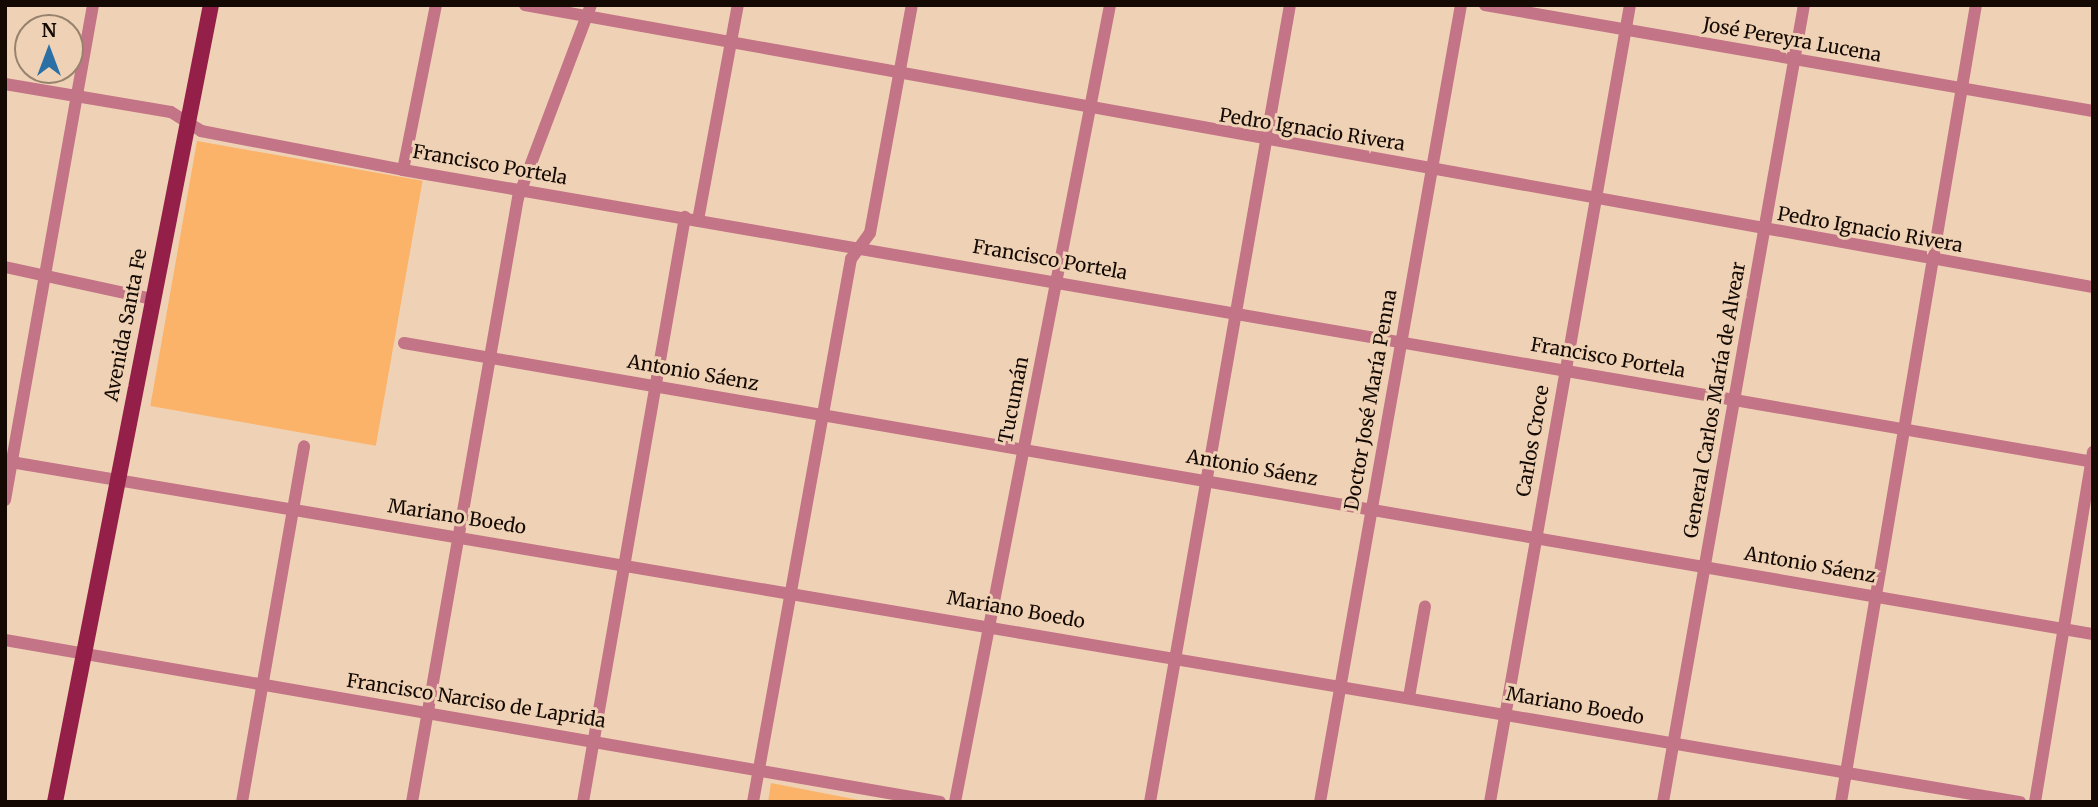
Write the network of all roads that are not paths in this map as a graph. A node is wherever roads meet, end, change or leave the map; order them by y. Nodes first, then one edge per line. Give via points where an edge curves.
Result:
1 (93, 5) edge
2 (211, 5) edge
3 (436, 5) edge
4 (525, 5) edge
5 (738, 5) edge
6 (912, 5) edge
7 (1110, 5) edge
8 (1290, 5) edge
9 (1461, 5) edge
10 (1485, 5) edge
11 (1630, 5) edge
12 (1804, 5) edge
13 (1976, 5) edge
14 (590, 12) edge
15 (1626, 31) junction
16 (730, 45) junction
17 (1795, 61) junction
18 (900, 76) junction
19 (5, 84) edge
20 (1962, 87) junction
21 (76, 96) junction
22 (1089, 111) junction
23 (2093, 111) edge
24 (188, 124) junction
25 (1266, 143) junction
26 (1431, 169) junction
27 (403, 170) junction
28 (520, 190) junction
29 (1595, 200) junction
30 (691, 218) junction
31 (1766, 231) junction
32 (862, 247) junction
33 (1934, 261) junction
34 (5, 267) edge
35 (41, 276) junction
36 (1057, 281) junction
37 (2093, 287) edge
38 (152, 299) junction
39 (1237, 311) junction
40 (1400, 339) junction
41 (404, 343) dead end
42 (490, 358) junction
43 (1565, 370) junction
44 (656, 386) junction
45 (1734, 400) junction
46 (823, 416) junction
47 (1903, 429) junction
48 (304, 446) dead end
49 (1024, 448) junction
50 (2092, 459) edge
51 (9, 462) edge
52 (118, 480) junction
53 (1206, 480) junction
54 (5, 500) edge
55 (1372, 508) junction
56 (293, 510) junction
57 (459, 537) junction
58 (1536, 538) junction
59 (624, 565) junction
60 (1705, 566) junction
61 (792, 592) junction
62 (1876, 596) junction
63 (1425, 606) dead end
64 (990, 625) junction
65 (2063, 629) junction
66 (2093, 634) edge
67 (5, 640) edge
68 (85, 654) junction
69 (1175, 656) junction
70 (1340, 685) junction
71 (263, 686) junction
72 (1409, 697) junction
73 (427, 712) junction
74 (1506, 713) junction
75 (593, 740) junction
76 (1674, 742) junction
77 (759, 771) junction
78 (1846, 772) junction
79 (55, 802) edge
80 (242, 802) edge
81 (412, 802) edge
82 (583, 802) edge
83 (753, 802) edge
84 (940, 802) edge
85 (955, 802) edge
86 (1150, 802) edge
87 (1320, 802) edge
88 (1490, 802) edge
89 (1663, 802) edge
90 (1841, 802) edge
91 (2020, 802) edge
92 (2035, 802) edge

1 - 21 street
2 - 24 main road, Avenida Santa Fe
3 - 27 street
4 - 14 street, Pedro Ignacio Rivera
5 - 16 street
6 - 18 street
7 - 22 street, Tucumán
8 - 25 street
9 - 26 street, Doctor José María Penna
10 - 15 street, José Pereyra Lucena
11 - 15 street, Carlos Croce
12 - 17 street, General Carlos María de Alvear
13 - 20 street
14 - 16 street, Pedro Ignacio Rivera
14 - 28 street
15 - 17 street, José Pereyra Lucena
15 - 29 street, Carlos Croce
16 - 18 street, Pedro Ignacio Rivera
16 - 30 street
17 - 20 street, José Pereyra Lucena
17 - 31 street, General Carlos María de Alvear
18 - 22 street, Pedro Ignacio Rivera
18 - 32 street
19 - 21 street, Francisco Portela
20 - 23 street, José Pereyra Lucena
20 - 33 street
21 - 24 street, Francisco Portela via 171,112
21 - 35 street
22 - 25 street, Pedro Ignacio Rivera
22 - 36 street, Tucumán
24 - 27 street, Francisco Portela
24 - 38 main road, Avenida Santa Fe
25 - 26 street, Pedro Ignacio Rivera
25 - 39 street
26 - 29 street, Pedro Ignacio Rivera
26 - 40 street, Doctor José María Penna
27 - 28 street, Francisco Portela
28 - 30 street, Francisco Portela
28 - 42 street
29 - 31 street, Pedro Ignacio Rivera
29 - 43 street, Carlos Croce
30 - 32 street, Francisco Portela
30 - 44 street
31 - 33 street, Pedro Ignacio Rivera
31 - 45 street, General Carlos María de Alvear
32 - 36 street, Francisco Portela
32 - 46 street via 851,259
33 - 37 street, Pedro Ignacio Rivera
33 - 47 street
34 - 35 street
35 - 38 street
35 - 51 street
36 - 39 street, Francisco Portela
36 - 49 street, Tucumán
38 - 52 main road, Avenida Santa Fe
39 - 40 street, Francisco Portela
39 - 53 street
40 - 43 street, Francisco Portela
40 - 55 street, Doctor José María Penna
41 - 42 street, Antonio Sáenz
42 - 44 street, Antonio Sáenz
42 - 57 street
43 - 45 street, Francisco Portela
43 - 58 street, Carlos Croce
44 - 46 street, Antonio Sáenz
44 - 59 street
45 - 47 street, Francisco Portela
45 - 60 street, General Carlos María de Alvear
46 - 49 street, Antonio Sáenz
46 - 61 street
47 - 50 street, Francisco Portela
47 - 62 street
48 - 56 street
49 - 53 street, Antonio Sáenz
49 - 64 street, Tucumán
50 - 65 street
51 - 52 street, Mariano Boedo
51 - 54 street
52 - 56 street, Mariano Boedo
52 - 68 main road, Avenida Santa Fe
53 - 55 street, Antonio Sáenz
53 - 69 street
55 - 58 street, Antonio Sáenz
55 - 70 street, Doctor José María Penna
56 - 57 street, Mariano Boedo
56 - 71 street
57 - 59 street, Mariano Boedo
57 - 73 street
58 - 60 street, Antonio Sáenz
58 - 74 street, Carlos Croce
59 - 61 street, Mariano Boedo
59 - 75 street
60 - 62 street, Antonio Sáenz
60 - 76 street, General Carlos María de Alvear
61 - 64 street, Mariano Boedo
61 - 77 street
62 - 65 street, Antonio Sáenz
62 - 78 street
63 - 72 street
64 - 69 street, Mariano Boedo
64 - 85 street, Tucumán
65 - 66 street, Antonio Sáenz
65 - 92 street
67 - 68 street, Francisco Narciso de Laprida
68 - 71 street, Francisco Narciso de Laprida
68 - 79 main road, Avenida Santa Fe
69 - 70 street, Mariano Boedo
69 - 86 street
70 - 72 street, Mariano Boedo
70 - 87 street, Doctor José María Penna
71 - 73 street, Francisco Narciso de Laprida
71 - 80 street
72 - 74 street, Mariano Boedo
73 - 75 street, Francisco Narciso de Laprida
73 - 81 street
74 - 76 street, Mariano Boedo
74 - 88 street, Carlos Croce
75 - 77 street, Francisco Narciso de Laprida
75 - 82 street
76 - 78 street, Mariano Boedo
76 - 89 street, General Carlos María de Alvear
77 - 83 street
77 - 84 street, Francisco Narciso de Laprida
78 - 90 street
78 - 91 street, Mariano Boedo

